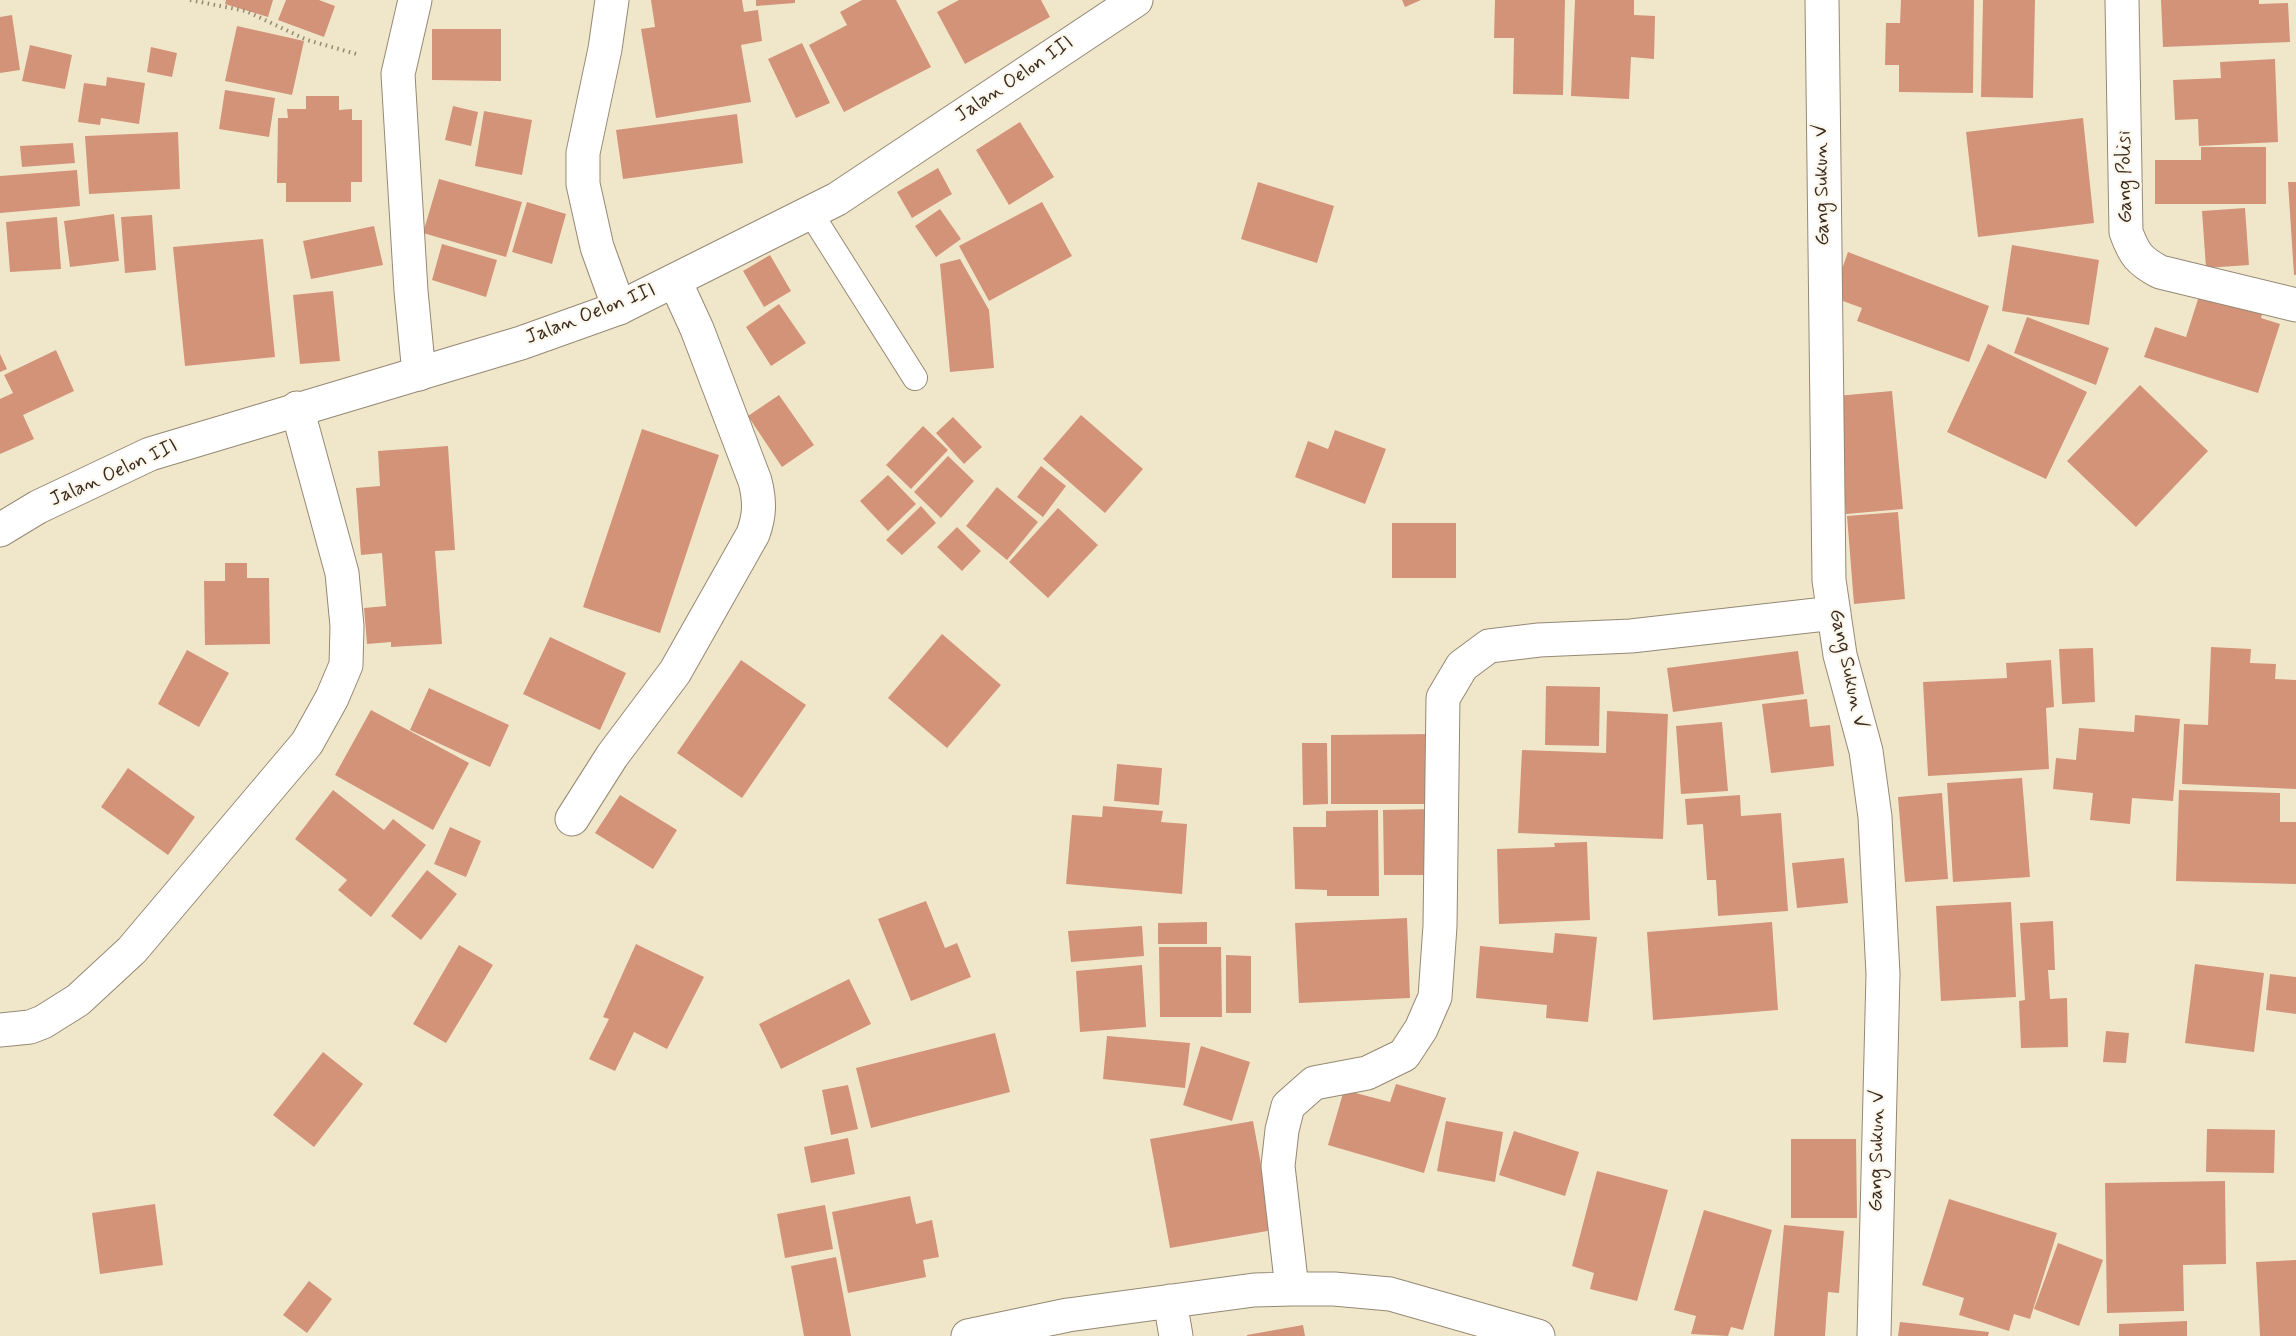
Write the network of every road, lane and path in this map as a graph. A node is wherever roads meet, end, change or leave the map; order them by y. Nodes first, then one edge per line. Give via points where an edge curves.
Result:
1 (190, 0) edge
2 (415, 0) edge
3 (612, 0) edge
4 (1136, 0) edge
5 (1822, 0) edge
6 (2122, 0) edge
7 (398, 74) junction
8 (810, 212) junction
9 (675, 281) junction
10 (2296, 305) edge
11 (619, 308) junction
12 (419, 374) junction
13 (915, 378) dead end
14 (297, 408) junction
15 (1, 526) edge
16 (1834, 613) junction
17 (572, 819) dead end
18 (0, 1030) edge
19 (1292, 1289) junction
20 (1170, 1301) junction
21 (968, 1336) edge
22 (1176, 1336) edge
23 (1538, 1336) edge
24 (1874, 1336) edge

1 - 7 path via 246,11 307,40 356,54
2 - 7 street
3 - 11 street via 583,153 583,184 597,247
4 - 8 street, Jalan Oelon III via 837,199
5 - 16 street, Gang Sukun V via 1826,472 1829,580
6 - 10 street, Gang Polisi via 2127,232 2132,248 2142,263 2160,272
7 - 12 street
8 - 9 street, Jalan Oelon III
8 - 13 lane
9 - 11 street, Jalan Oelon III
9 - 17 street via 755,482 759,518 675,672 612,756
11 - 12 street, Jalan Oelon III
12 - 14 street, Jalan Oelon III
14 - 15 street, Jalan Oelon III via 150,454
14 - 18 street via 342,573 346,665 332,698 307,743 132,950 78,1000 43,1022
16 - 19 street via 1631,636 1488,646 1462,666 1443,698 1440,926 1435,997 1404,1055 1367,1073 1314,1083 1288,1106 1278,1166
16 - 24 street, Gang Sukun V via 1840,655 1866,751 1875,817 1882,974
19 - 20 street
19 - 23 street via 1390,1294
20 - 21 street via 1068,1315
20 - 22 street

